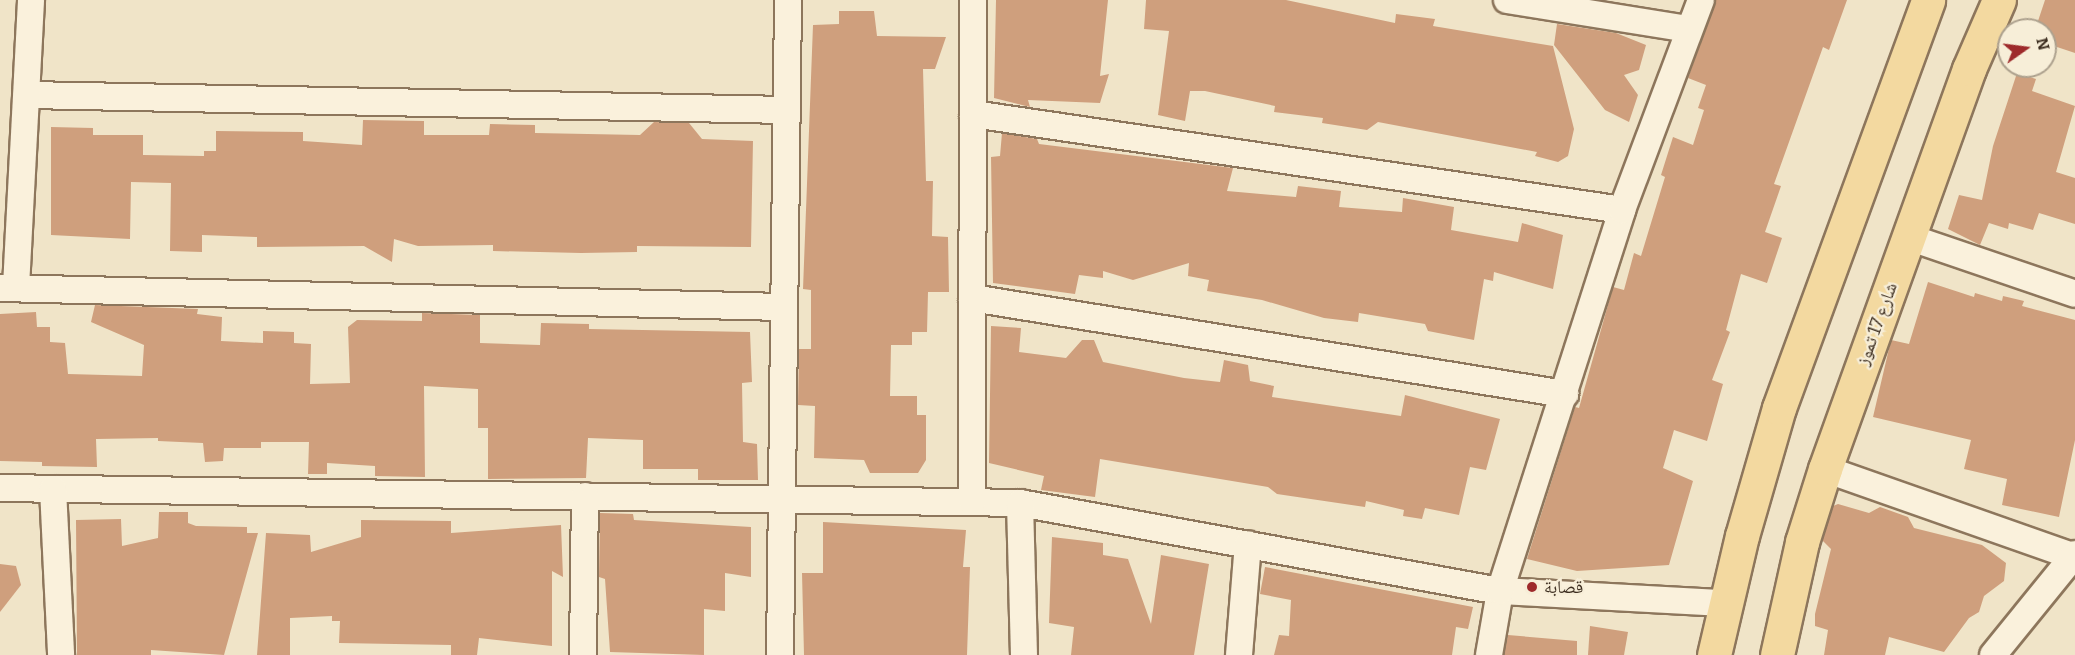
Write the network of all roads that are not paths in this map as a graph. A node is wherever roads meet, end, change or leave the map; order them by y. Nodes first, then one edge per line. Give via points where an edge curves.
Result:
1 (31, 0) edge
2 (788, 0) edge
3 (973, 0) edge
4 (1507, 0) edge
5 (1701, 0) edge
6 (1928, 0) edge
7 (1999, 0) edge
8 (1688, 28) junction
9 (27, 95) junction
10 (786, 110) junction
11 (973, 114) junction
12 (1622, 210) junction
13 (1908, 237) junction
14 (8, 288) edge
15 (2075, 294) edge
16 (972, 298) junction
17 (784, 307) junction
18 (1565, 394) junction
19 (1825, 469) junction
20 (0, 488) edge
21 (53, 489) junction
22 (585, 496) junction
23 (782, 498) junction
24 (972, 501) junction
25 (1020, 503) junction
26 (1248, 544) junction
27 (2074, 555) edge
28 (1500, 591) junction
29 (1725, 603) junction
30 (61, 655) edge
31 (583, 655) edge
32 (780, 655) edge
33 (1024, 655) edge
34 (1239, 655) edge
35 (1489, 655) edge
36 (1714, 655) edge
37 (1777, 655) edge
38 (1993, 655) edge

1 - 9 street
2 - 10 street
3 - 11 street
4 - 8 street
5 - 8 street
6 - 29 main road via 1779,408
7 - 13 main road, شارع 17 تموز via 1969,69
8 - 12 street
9 - 10 street
9 - 14 street
10 - 17 street
11 - 12 street
11 - 16 street
12 - 18 street
13 - 15 street
13 - 19 main road, شارع 17 تموز
14 - 17 street
16 - 18 street
16 - 24 street
17 - 23 street
18 - 28 street
19 - 27 street
19 - 37 main road, شارع 17 تموز via 1802,542
20 - 21 street
21 - 22 street
21 - 30 street
22 - 23 street
22 - 31 street
23 - 24 street
23 - 32 street
24 - 25 street
25 - 26 street
25 - 33 street
26 - 28 street
26 - 34 street
27 - 38 street
28 - 29 street
28 - 35 street
29 - 36 main road

